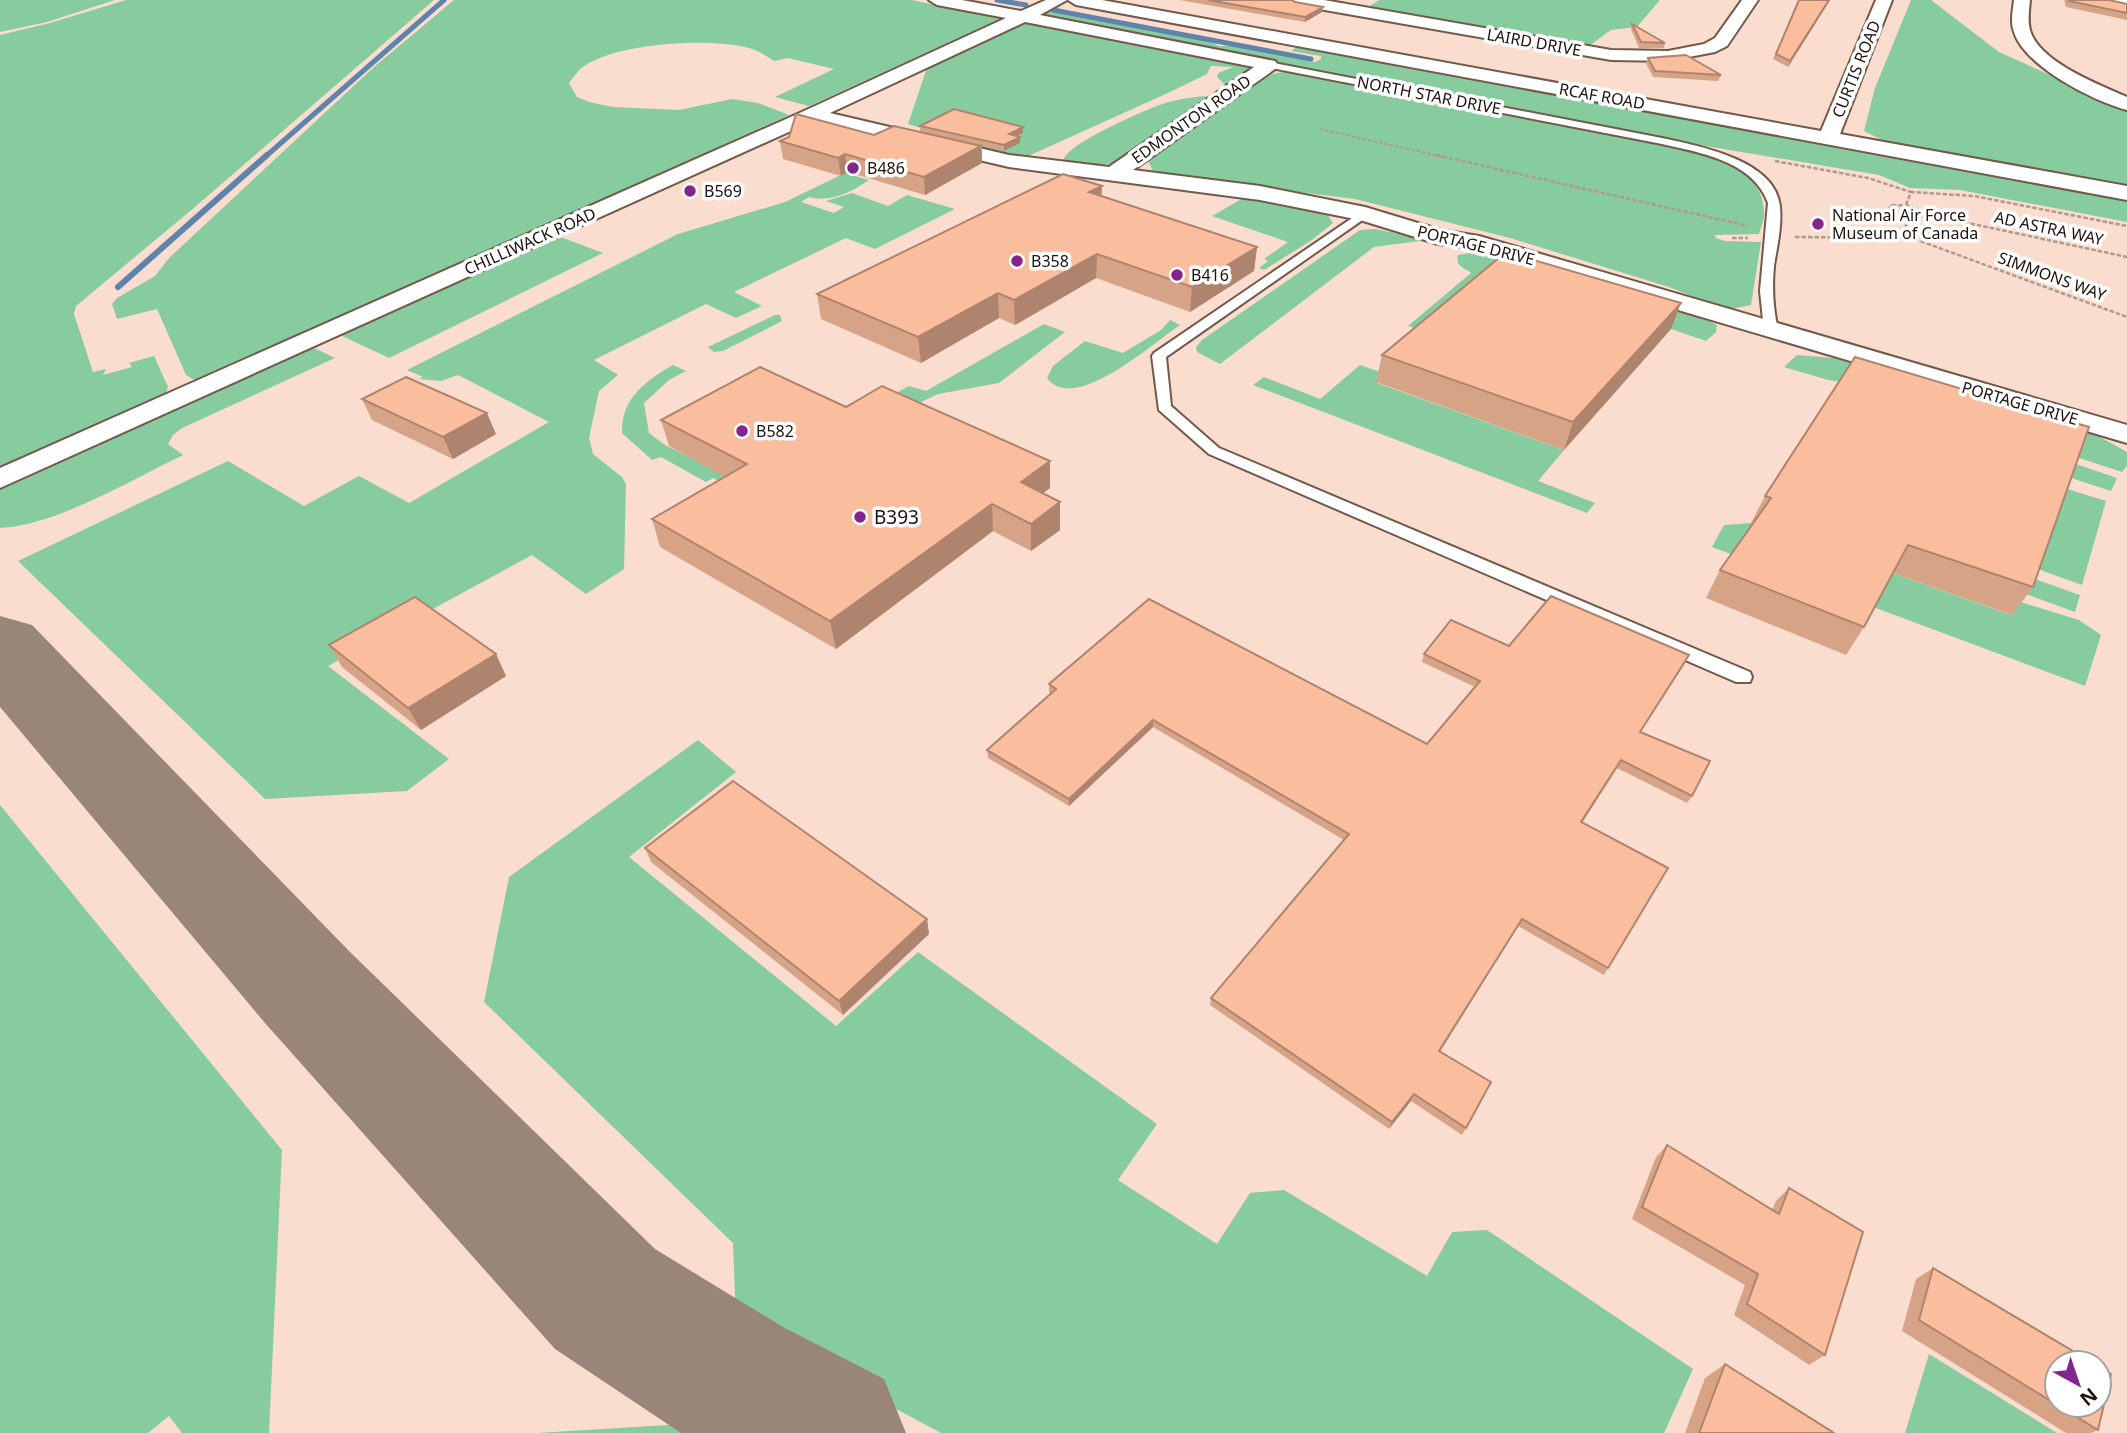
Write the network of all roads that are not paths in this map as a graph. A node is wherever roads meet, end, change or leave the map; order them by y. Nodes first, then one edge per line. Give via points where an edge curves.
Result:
1 (937, 0) edge
2 (1059, 0) edge
3 (1076, 0) edge
4 (1296, 0) edge
5 (1750, 0) edge
6 (1884, 0) edge
7 (2022, 0) edge
8 (2108, 0) edge
9 (2127, 3) edge
10 (1021, 17) junction
11 (1269, 65) junction
12 (2127, 104) edge
13 (811, 115) junction
14 (1828, 138) junction
15 (1114, 174) junction
16 (2127, 193) edge
17 (1365, 214) junction
18 (1771, 330) junction
19 (2127, 434) edge
20 (0, 479) edge
21 (1743, 677) dead end

1 - 10 street, NORTH STAR DRIVE
2 - 10 street, CHILLIWACK ROAD
3 - 14 street, RCAF ROAD
4 - 5 street, LAIRD DRIVE via 1611,55 1668,56 1721,42
6 - 14 street, CURTIS ROAD
7 - 12 street via 2020,26 2037,55
8 - 9 street
10 - 11 street, NORTH STAR DRIVE
10 - 13 street, CHILLIWACK ROAD
11 - 15 street, EDMONTON ROAD
11 - 18 lane, NORTH STAR DRIVE via 1719,156 1761,179 1774,203 1766,296
13 - 15 street, PORTAGE DRIVE via 1009,161
13 - 20 street, CHILLIWACK ROAD
14 - 16 street, RCAF ROAD
15 - 17 street, PORTAGE DRIVE via 1261,193
17 - 18 street, PORTAGE DRIVE via 1438,237 1471,240
17 - 21 lane via 1159,356 1164,408 1214,451
18 - 19 street, PORTAGE DRIVE

